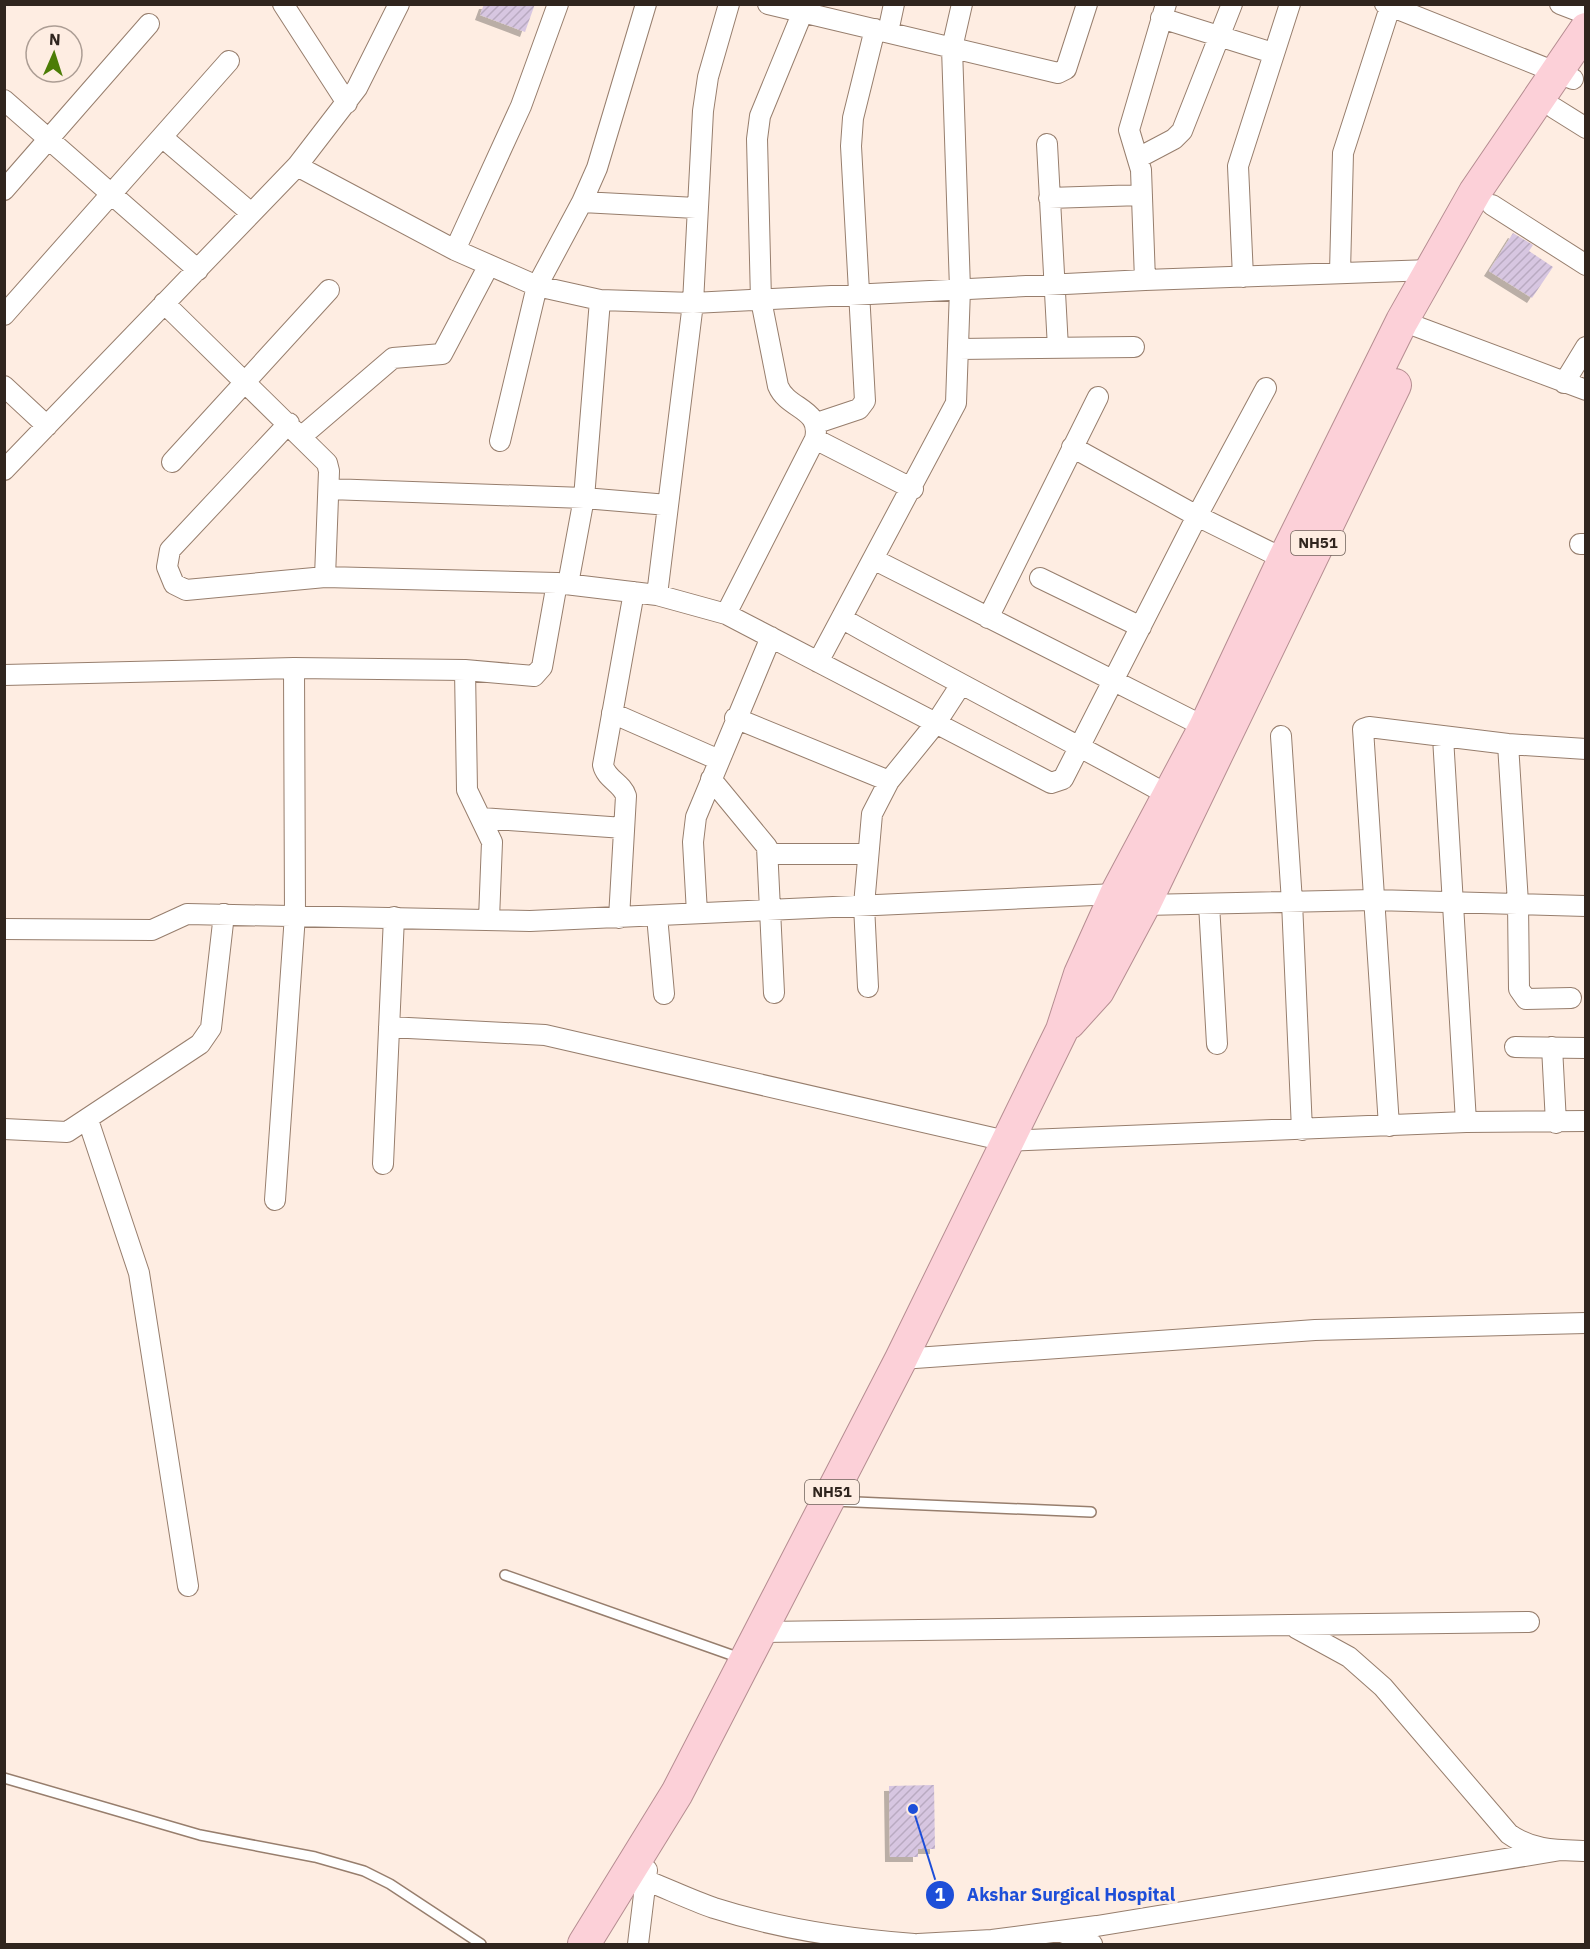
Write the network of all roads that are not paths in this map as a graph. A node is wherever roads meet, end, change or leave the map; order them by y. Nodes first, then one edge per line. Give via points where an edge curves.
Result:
1 (283, 4) edge
2 (399, 4) edge
3 (558, 4) edge
4 (646, 4) edge
5 (729, 4) edge
6 (768, 4) edge
7 (894, 4) edge
8 (962, 4) edge
9 (1087, 4) edge
10 (1232, 4) edge
11 (1290, 4) edge
12 (1560, 4) edge
13 (1389, 5) edge
14 (805, 9) edge
15 (1164, 11) edge
16 (1586, 15) edge
17 (149, 24) dead end
18 (1586, 29) edge
19 (882, 31) junction
20 (1220, 35) junction
21 (952, 48) junction
22 (1273, 54) junction
23 (229, 61) dead end
24 (1572, 70) edge
25 (4, 100) edge
26 (347, 103) junction
27 (1554, 108) junction
28 (1586, 128) edge
29 (162, 137) junction
30 (49, 140) junction
31 (1047, 144) dead end
32 (1138, 158) junction
33 (297, 166) junction
34 (4, 190) edge
35 (111, 195) junction
36 (1142, 195) junction
37 (1049, 198) junction
38 (582, 202) junction
39 (1492, 205) junction
40 (696, 208) junction
41 (251, 213) junction
42 (455, 250) junction
43 (489, 265) junction
44 (1586, 265) edge
45 (198, 270) junction
46 (1431, 270) junction
47 (1340, 272) junction
48 (1243, 277) junction
49 (1145, 280) junction
50 (537, 286) junction
51 (1055, 286) junction
52 (960, 289) junction
53 (329, 290) dead end
54 (859, 293) junction
55 (600, 300) junction
56 (762, 300) junction
57 (164, 303) junction
58 (693, 303) junction
59 (4, 315) edge
60 (1412, 325) junction
61 (1134, 347) dead end
62 (1586, 347) edge
63 (1058, 348) junction
64 (959, 349) junction
65 (246, 381) junction
66 (1564, 383) junction
67 (4, 386) edge
68 (1266, 388) dead end
69 (1586, 390) edge
70 (1098, 397) dead end
71 (47, 426) junction
72 (295, 430) junction
73 (816, 431) junction
74 (500, 441) dead end
75 (1072, 447) junction
76 (172, 462) dead end
77 (4, 470) edge
78 (329, 489) junction
79 (913, 489) junction
80 (584, 498) junction
81 (668, 505) junction
82 (1197, 516) junction
83 (1284, 559) junction
84 (875, 560) junction
85 (325, 577) junction
86 (1040, 578) dead end
87 (563, 584) junction
88 (634, 592) junction
89 (657, 595) junction
90 (726, 614) junction
91 (988, 618) junction
92 (843, 619) junction
93 (1141, 627) junction
94 (771, 638) junction
95 (818, 662) junction
96 (294, 668) junction
97 (465, 670) junction
98 (4, 675) edge
99 (1113, 682) junction
100 (960, 686) junction
101 (612, 713) junction
102 (735, 718) junction
103 (936, 723) junction
104 (1205, 727) junction
105 (1281, 736) dead end
106 (1443, 737) junction
107 (1508, 744) junction
108 (1080, 746) junction
109 (1586, 749) edge
110 (719, 760) junction
111 (711, 779) junction
112 (889, 781) junction
113 (1168, 795) junction
114 (481, 818) junction
115 (624, 828) junction
116 (768, 854) junction
117 (868, 854) junction
118 (1130, 899) junction
119 (1374, 900) junction
120 (1453, 900) junction
121 (1292, 902) junction
122 (1518, 903) junction
123 (1209, 904) junction
124 (864, 905) junction
125 (1586, 906) edge
126 (772, 910) junction
127 (698, 913) junction
128 (224, 914) junction
129 (296, 915) junction
130 (657, 916) junction
131 (394, 918) junction
132 (619, 918) junction
133 (489, 919) junction
134 (4, 929) edge
135 (868, 987) dead end
136 (774, 993) dead end
137 (664, 994) dead end
138 (1571, 998) dead end
139 (389, 1027) junction
140 (1217, 1044) dead end
141 (1515, 1047) dead end
142 (1552, 1047) junction
143 (1586, 1048) edge
144 (88, 1120) junction
145 (1586, 1121) edge
146 (1466, 1122) junction
147 (1556, 1123) junction
148 (1389, 1126) junction
149 (4, 1129) edge
150 (1302, 1130) junction
151 (1006, 1141) junction
152 (383, 1164) dead end
153 (275, 1200) dead end
154 (1586, 1323) edge
155 (901, 1359) junction
156 (828, 1501) junction
157 (1091, 1512) dead end
158 (505, 1575) dead end
159 (188, 1586) dead end
160 (1529, 1622) dead end
161 (1291, 1625) junction
162 (751, 1646) junction
163 (4, 1778) edge
164 (651, 1835) junction
165 (1561, 1850) junction
166 (1586, 1851) edge
167 (645, 1880) junction
168 (1059, 1931) junction
169 (480, 1944) edge
170 (584, 1944) edge
171 (638, 1944) edge
172 (916, 1944) edge
173 (1092, 1944) edge

1 - 26 street
2 - 26 street via 375,57
3 - 42 street via 521,106
4 - 38 street via 602,151
5 - 40 street via 705,93
6 - 14 street
7 - 19 street
8 - 21 street
9 - 21 street via 1062,72
10 - 20 street
11 - 22 street
12 - 16 street
13 - 24 street
13 - 47 street via 1343,153
14 - 19 street
14 - 56 street via 757,127
15 - 20 street
15 - 32 street via 1129,130
17 - 30 street
18 - 24 highway, NH51
19 - 21 street
19 - 54 street via 851,132
20 - 22 street
20 - 32 street via 1182,131
21 - 52 street
22 - 48 street via 1238,166
23 - 29 street
24 - 27 highway, NH51
24 - 46 highway, NH51 via 1475,192
25 - 30 street
26 - 33 street
27 - 28 street
27 - 39 highway, NH51
29 - 35 street
29 - 41 street
30 - 34 street
30 - 35 street
31 - 37 street
32 - 36 street
33 - 41 street
33 - 42 street
35 - 45 street
35 - 59 street
36 - 37 street
36 - 49 street
37 - 51 street
38 - 40 street
38 - 50 street
39 - 44 street
39 - 60 highway, NH51
40 - 58 street
41 - 45 street
42 - 43 street
43 - 50 street
43 - 72 street via 442,354 393,357
45 - 57 street
46 - 47 street
46 - 60 highway, NH51
47 - 48 street
48 - 49 street
49 - 51 street
50 - 55 street
50 - 74 street
51 - 52 street
51 - 63 street
52 - 54 street
52 - 64 street
53 - 65 street
54 - 56 street
54 - 73 street via 865,401 859,409
55 - 58 street
55 - 80 street
56 - 58 street
56 - 73 street via 780,392
57 - 65 street
57 - 71 street
58 - 81 street
60 - 66 street
60 - 83 highway, NH51
60 - 118 highway, NH51
61 - 63 street
62 - 66 street
63 - 64 street
64 - 79 street via 956,403
65 - 72 street
65 - 76 street
66 - 69 street
67 - 71 street
68 - 82 street
70 - 75 street
71 - 77 street
72 - 78 street via 327,463
72 - 85 street via 170,550 166,558 168,575 174,584 186,590
73 - 79 street
73 - 90 street
75 - 82 street
75 - 91 street
78 - 80 street
78 - 85 street
79 - 84 street
80 - 81 street
80 - 87 street
81 - 89 street
82 - 83 street
82 - 93 street
83 - 104 highway, NH51
84 - 91 street
84 - 92 street
85 - 87 street
86 - 93 street
87 - 88 street
87 - 97 street via 539,673 528,676
88 - 89 street
88 - 101 street
89 - 90 street
90 - 94 street
91 - 99 street
92 - 95 street
92 - 100 street
93 - 99 street
94 - 95 street
94 - 102 street
95 - 103 street
96 - 97 street
96 - 98 street
96 - 129 street
97 - 114 street via 468,790
99 - 104 street
99 - 108 street
100 - 103 street
100 - 108 street
101 - 110 street
101 - 115 street via 603,765 625,792
102 - 110 street
102 - 112 street
103 - 108 street via 1051,783 1063,778
103 - 112 street
104 - 113 highway, NH51
105 - 121 street
106 - 107 street
106 - 119 street via 1363,729
106 - 120 street
107 - 109 street
107 - 122 street
108 - 113 street
110 - 111 street
111 - 116 street via 764,842
111 - 127 street via 693,829
112 - 117 street via 872,814
113 - 118 highway, NH51
114 - 115 street
114 - 133 street via 492,842
115 - 132 street
116 - 117 street
116 - 126 street
117 - 124 street
118 - 123 street
118 - 124 street
118 - 151 highway, NH51 via 1098,991 1062,1030
119 - 120 street
119 - 121 street
119 - 148 street
120 - 122 street
120 - 146 street
121 - 123 street
121 - 150 street
122 - 125 street
122 - 138 street via 1522,996
123 - 140 street
124 - 126 street
124 - 135 street
126 - 127 street
126 - 136 street
127 - 130 street
128 - 129 street
128 - 134 street via 182,915 152,930
128 - 144 street via 208,1036
129 - 131 street
129 - 153 street
130 - 132 street
130 - 137 street
131 - 133 street
131 - 139 street
132 - 133 street
139 - 151 street via 546,1035
139 - 152 street
141 - 142 street
142 - 143 street
142 - 147 street
144 - 149 street via 67,1132
144 - 159 street via 139,1273
145 - 147 street
146 - 147 street
146 - 148 street
148 - 150 street
150 - 151 street
151 - 155 highway, NH51
154 - 155 street via 1358,1327
155 - 156 highway, NH51
156 - 157 lane
156 - 162 highway, NH51
158 - 162 lane
160 - 161 street
161 - 162 street
161 - 165 street via 1349,1657 1383,1687 1509,1834 1523,1844
162 - 164 highway, NH51
163 - 169 lane via 200,1835 315,1857 364,1871
164 - 167 street
164 - 170 highway, NH51
165 - 166 street
165 - 168 street
167 - 171 street
167 - 172 street via 713,1907 787,1928 853,1940
168 - 172 street
168 - 173 street

